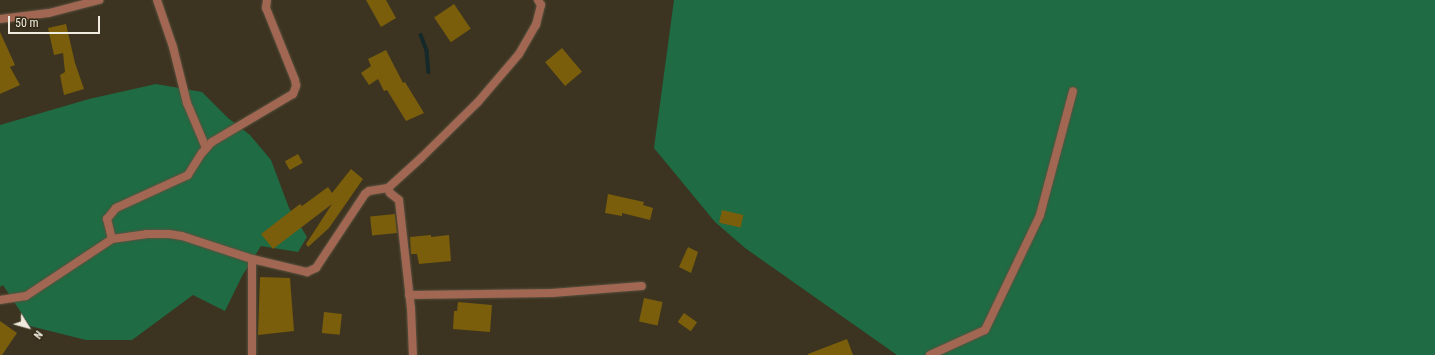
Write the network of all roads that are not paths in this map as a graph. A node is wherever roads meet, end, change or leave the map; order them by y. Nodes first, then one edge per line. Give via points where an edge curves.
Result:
1 (99, 0) edge
2 (157, 0) edge
3 (267, 0) edge
4 (538, 0) edge
5 (0, 18) edge
6 (1073, 91) dead end
7 (206, 148) junction
8 (388, 188) junction
9 (112, 239) junction
10 (252, 259) junction
11 (642, 286) dead end
12 (409, 295) junction
13 (0, 300) edge
14 (252, 355) edge
15 (414, 355) edge
16 (930, 355) edge

1 - 5 street via 49,13
2 - 7 street via 173,47 187,103
3 - 7 street via 266,8 295,80 293,94
4 - 8 street via 541,5 536,25 519,54 478,102
6 - 16 street via 1040,215 985,330
7 - 9 street via 188,175 110,213 107,224
8 - 10 street via 369,191 366,194 316,268 307,272
8 - 12 street via 399,200
9 - 10 street via 146,234 169,234 190,238
9 - 13 street via 26,296
10 - 14 street
11 - 12 street via 552,293
12 - 15 street

